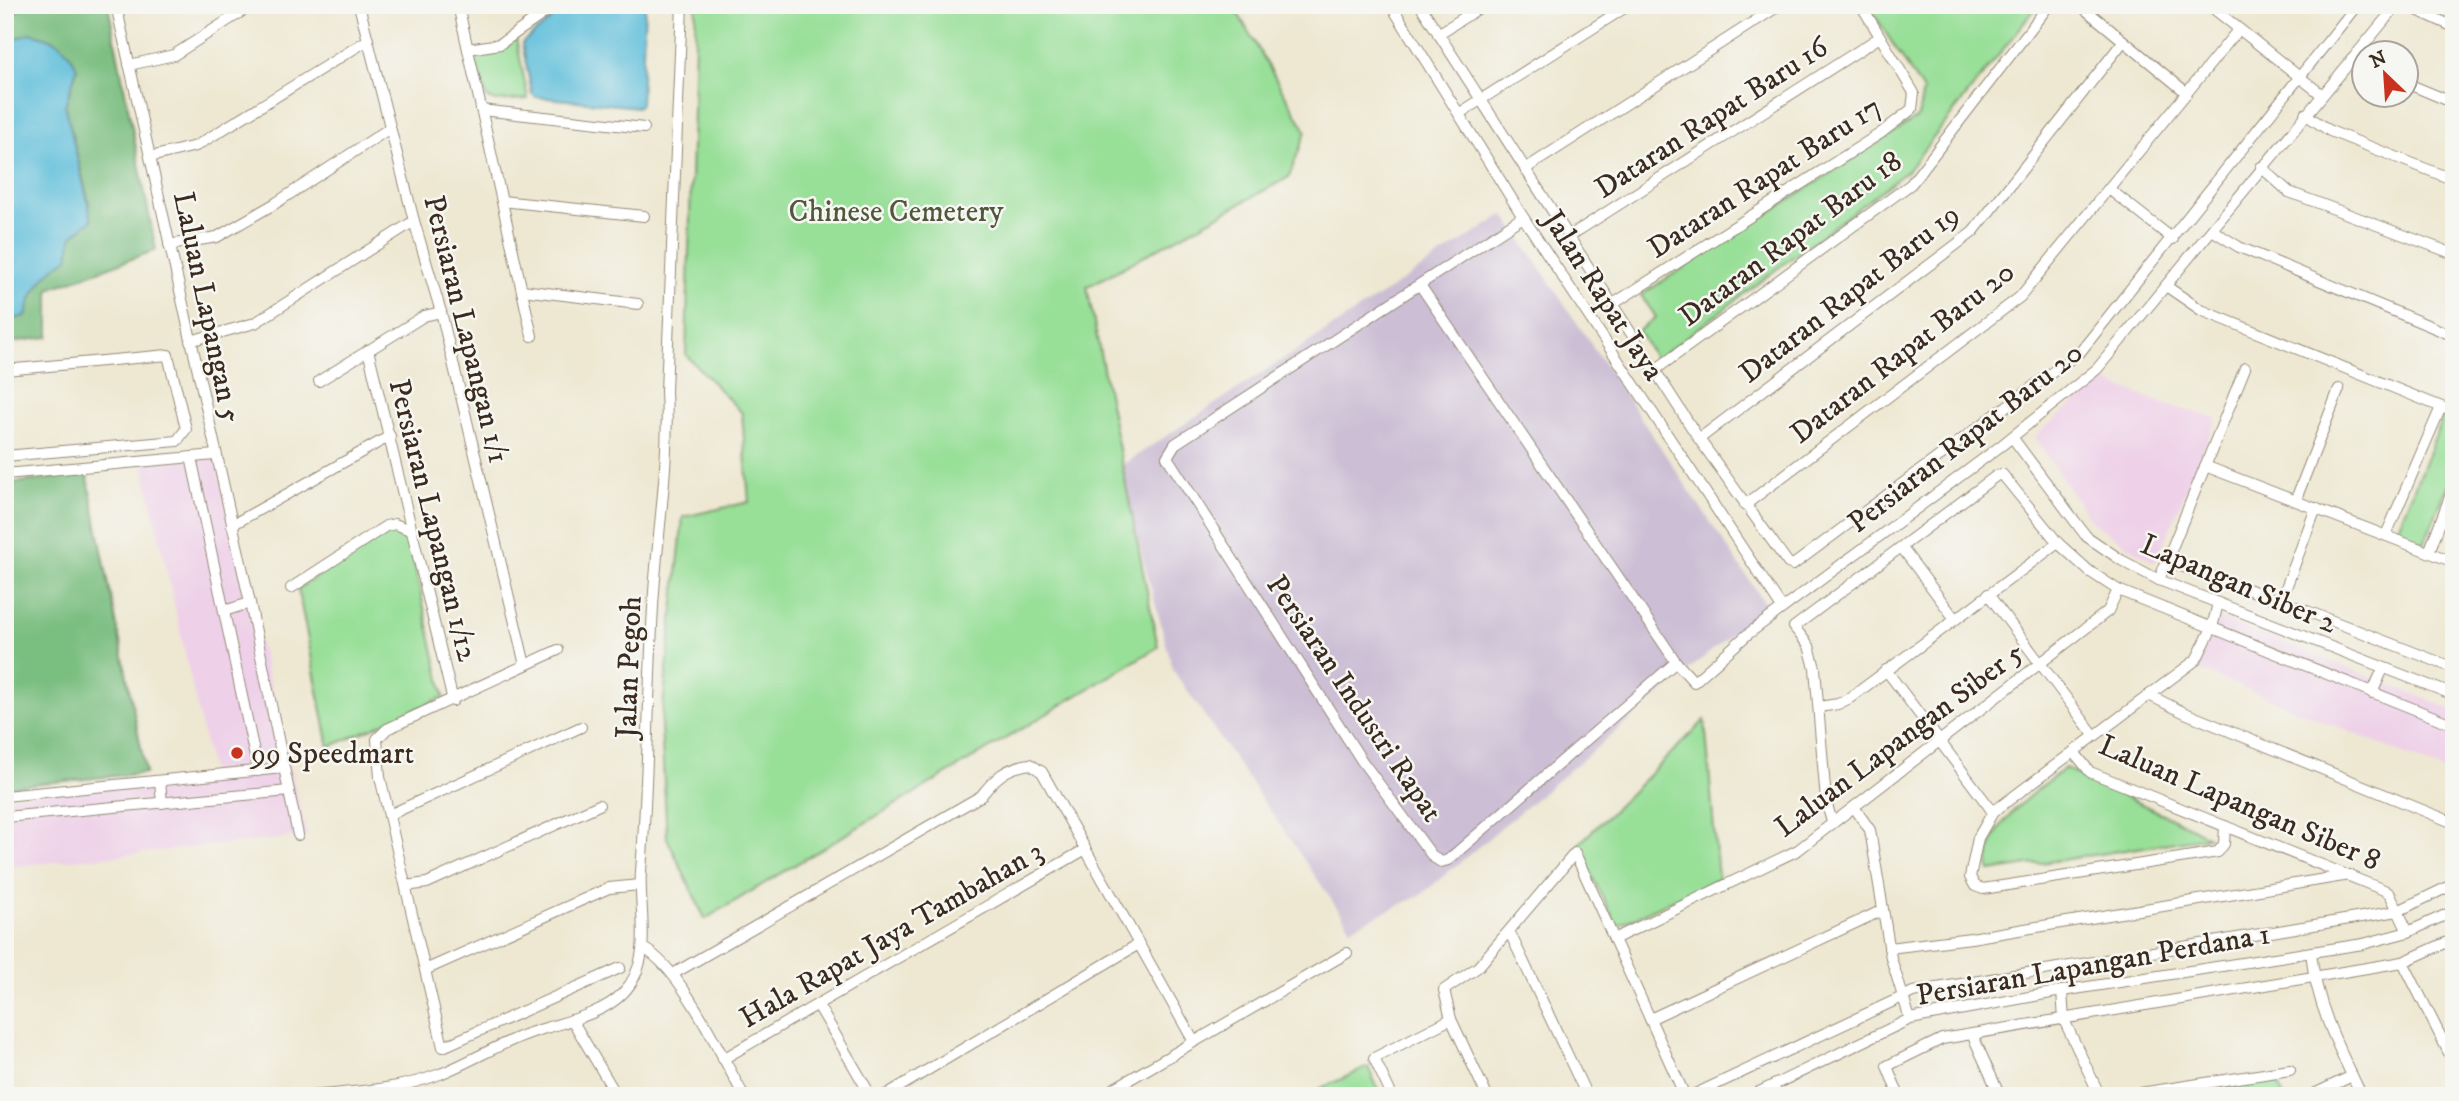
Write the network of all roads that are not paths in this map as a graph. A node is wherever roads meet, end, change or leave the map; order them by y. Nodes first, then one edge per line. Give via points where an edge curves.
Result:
1 (116, 5) edge
2 (252, 5) edge
3 (359, 5) edge
4 (458, 5) edge
5 (556, 5) edge
6 (682, 5) edge
7 (1391, 5) edge
8 (1420, 5) edge
9 (1485, 5) edge
10 (1629, 5) edge
11 (1780, 5) edge
12 (1861, 5) edge
13 (2049, 5) edge
14 (2080, 5) edge
15 (2208, 5) edge
16 (2397, 5) edge
17 (2406, 5) edge
18 (2354, 6) edge
19 (2454, 27) edge
20 (2238, 30) junction
21 (1438, 34) junction
22 (1880, 37) junction
23 (2369, 38) edge
24 (368, 40) junction
25 (2122, 43) junction
26 (468, 49) junction
27 (2350, 61) edge
28 (129, 65) junction
29 (2300, 79) junction
30 (2420, 89) edge
31 (2187, 93) junction
32 (2321, 94) junction
33 (1479, 102) junction
34 (2454, 103) edge
35 (481, 110) junction
36 (1460, 113) junction
37 (2305, 114) junction
38 (390, 128) junction
39 (644, 128) dead end
40 (150, 157) junction
41 (2261, 167) junction
42 (1525, 169) junction
43 (2454, 180) edge
44 (2109, 189) junction
45 (502, 201) junction
46 (644, 216) dead end
47 (1523, 217) junction
48 (414, 221) junction
49 (2212, 230) junction
50 (1568, 237) junction
51 (2173, 239) junction
52 (169, 245) junction
53 (2454, 254) edge
54 (1420, 285) junction
55 (2166, 286) junction
56 (522, 290) junction
57 (638, 304) dead end
58 (1613, 304) junction
59 (441, 312) junction
60 (2454, 335) edge
61 (532, 336) dead end
62 (190, 341) junction
63 (368, 350) junction
64 (2245, 368) dead end
65 (1655, 369) junction
66 (5, 370) edge
67 (319, 381) dead end
68 (2339, 388) dead end
69 (2441, 407) junction
70 (2454, 412) edge
71 (390, 436) junction
72 (2012, 437) junction
73 (1699, 439) junction
74 (215, 455) junction
75 (5, 456) edge
76 (191, 457) junction
77 (2205, 466) junction
78 (5, 474) edge
79 (2454, 486) edge
80 (2296, 499) junction
81 (1745, 505) junction
82 (2316, 508) junction
83 (232, 525) junction
84 (412, 531) junction
85 (2386, 535) junction
86 (2058, 544) junction
87 (1902, 548) junction
88 (2429, 552) junction
89 (2167, 561) junction
90 (2454, 562) edge
91 (2159, 580) junction
92 (291, 588) dead end
93 (2118, 590) junction
94 (1988, 594) junction
95 (2281, 601) junction
96 (250, 603) junction
97 (2218, 603) junction
98 (1782, 608) junction
99 (224, 611) junction
100 (1955, 620) junction
101 (2212, 628) junction
102 (558, 650) dead end
103 (1676, 662) junction
104 (2040, 664) junction
105 (525, 665) junction
106 (2454, 668) edge
107 (2383, 669) junction
108 (1886, 670) junction
109 (2372, 693) junction
110 (2149, 695) junction
111 (2454, 695) edge
112 (453, 701) junction
113 (1819, 707) junction
114 (2454, 725) edge
115 (581, 727) dead end
116 (2094, 735) junction
117 (1940, 741) junction
118 (2074, 752) junction
119 (283, 768) junction
120 (258, 771) junction
121 (160, 781) junction
122 (289, 791) junction
123 (5, 796) edge
124 (162, 803) junction
125 (598, 805) dead end
126 (1854, 807) junction
127 (1993, 812) junction
128 (389, 815) junction
129 (5, 817) edge
130 (1832, 822) junction
131 (2454, 823) edge
132 (2225, 825) junction
133 (298, 835) dead end
134 (1084, 850) junction
135 (2349, 875) junction
136 (2454, 884) edge
137 (640, 885) junction
138 (406, 886) junction
139 (1883, 910) junction
140 (2398, 911) junction
141 (2454, 911) edge
142 (2408, 932) junction
143 (1510, 933) junction
144 (1614, 939) junction
145 (2454, 939) edge
146 (1137, 945) junction
147 (643, 948) junction
148 (1889, 948) junction
149 (2311, 952) junction
150 (1347, 953) dead end
151 (2403, 962) junction
152 (620, 968) dead end
153 (425, 970) junction
154 (673, 974) junction
155 (2313, 977) junction
156 (2062, 990) junction
157 (1903, 998) junction
158 (818, 1006) junction
159 (1451, 1019) junction
160 (1650, 1019) junction
161 (1910, 1019) junction
162 (572, 1020) junction
163 (2064, 1020) junction
164 (1972, 1034) junction
165 (1193, 1040) junction
166 (2450, 1055) dead end
167 (723, 1059) junction
168 (2290, 1070) dead end
169 (2352, 1076) junction
170 (1775, 1091) edge
171 (310, 1096) edge
172 (617, 1096) edge
173 (744, 1096) edge
174 (871, 1096) edge
175 (884, 1096) edge
176 (1101, 1096) edge
177 (1392, 1096) edge
178 (1487, 1096) edge
179 (1587, 1096) edge
180 (1685, 1096) edge
181 (1691, 1096) edge
182 (1751, 1096) edge
183 (1899, 1096) edge
184 (2000, 1096) edge
185 (2100, 1096) edge
186 (2122, 1096) edge
187 (2310, 1096) edge
188 (2362, 1096) edge

1 - 28 street, Laluan Lapangan 5
2 - 28 street via 174,55
3 - 24 street, Persiaran Lapangan 1/1
4 - 26 street
5 - 26 street via 500,44
6 - 137 street, Jalan Pegoh via 666,391 668,439 653,606
7 - 36 street, Jalan Rapat Jaya
8 - 21 street
9 - 21 street
10 - 33 street
11 - 42 street
12 - 22 street, Dataran Rapat Baru 17
13 - 65 street, Dataran Rapat Baru 18 via 1911,184
14 - 25 street
15 - 20 street
16 - 23 street, Persiaran Rapat Baru 20
17 - 19 street
18 - 29 street
20 - 29 street
20 - 31 street, Dataran Rapat Baru 20
21 - 33 street
22 - 50 street, Dataran Rapat Baru 16
22 - 58 street, Dataran Rapat Baru 17 via 1914,93 1912,109
24 - 38 street, Persiaran Lapangan 1/1
24 - 40 street via 196,146
25 - 31 street
25 - 73 street, Dataran Rapat Baru 19 via 1973,232
26 - 35 street
27 - 32 street, Persiaran Rapat Baru 20
28 - 40 street, Laluan Lapangan 5
29 - 32 street
29 - 51 street
30 - 34 street
31 - 44 street, Dataran Rapat Baru 20
32 - 37 street, Persiaran Rapat Baru 20
33 - 36 street
33 - 42 street
35 - 39 street
35 - 45 street
36 - 47 street, Jalan Rapat Jaya
37 - 41 street, Persiaran Rapat Baru 20
37 - 43 street via 2330,131
38 - 48 street, Persiaran Lapangan 1/1
38 - 52 street via 217,237
40 - 52 street, Laluan Lapangan 5
41 - 49 street, Persiaran Rapat Baru 20
41 - 53 street via 2289,192
42 - 50 street
44 - 51 street
44 - 81 street, Dataran Rapat Baru 20 via 2020,297
45 - 46 street
45 - 56 street
47 - 54 street, Persiaran Industri Rapat
47 - 98 street, Jalan Rapat Jaya
48 - 59 street, Persiaran Lapangan 1/1
48 - 62 street via 256,323
49 - 55 street, Persiaran Rapat Baru 20
49 - 60 street via 2239,247
50 - 58 street
51 - 81 street via 2081,351 1800,563 1788,563
52 - 62 street, Laluan Lapangan 5
54 - 103 street
54 - 103 street, Persiaran Industri Rapat via 1175,444 1167,457 1362,761 1433,858 1448,860
55 - 69 street via 2210,314
55 - 72 street, Persiaran Rapat Baru 20 via 2097,369
56 - 57 street
56 - 61 street
58 - 65 street
59 - 63 street via 424,316
59 - 105 street, Persiaran Lapangan 1/1
62 - 74 street, Laluan Lapangan 5
63 - 67 street
63 - 71 street, Persiaran Lapangan 1/12
64 - 77 street
65 - 73 street
66 - 75 street via 168,355 187,429 177,441
68 - 80 street
69 - 70 street
69 - 85 street
71 - 83 street
71 - 84 street, Persiaran Lapangan 1/12
72 - 91 street, Lapangan Siber 2 via 2086,536
72 - 98 street, Persiaran Rapat Baru 20
73 - 81 street
74 - 76 street, Laluan Lapangan 5
74 - 83 street
76 - 78 street, Laluan Lapangan 5
76 - 99 street
77 - 80 street
77 - 89 street
79 - 88 street
80 - 82 street
82 - 85 street
82 - 95 street
83 - 96 street
84 - 92 street via 395,524 386,526
84 - 112 street, Persiaran Lapangan 1/12
85 - 88 street
86 - 87 street via 2002,474
86 - 93 street
86 - 94 street
87 - 100 street
87 - 113 street via 1794,627 1812,655
88 - 90 street
89 - 91 street
89 - 95 street
91 - 97 street, Lapangan Siber 2
93 - 101 street
93 - 104 street, Laluan Lapangan Siber 5 via 2108,611
94 - 100 street
94 - 104 street
95 - 106 street
96 - 99 street
96 - 119 street
97 - 101 street
97 - 107 street, Lapangan Siber 2
98 - 103 street, Persiaran Rapat Baru 20 via 1694,682
99 - 120 street
100 - 108 street
101 - 109 street
101 - 110 street via 2196,660
102 - 105 street
104 - 116 street
104 - 117 street, Laluan Lapangan Siber 5
105 - 112 street
107 - 109 street
107 - 111 street, Lapangan Siber 2
108 - 113 street via 1850,698
108 - 117 street
109 - 114 street
110 - 116 street
110 - 131 street
112 - 128 street via 387,729 377,739
113 - 130 street via 1826,801
115 - 128 street
116 - 118 street
117 - 126 street, Laluan Lapangan Siber 5
117 - 127 street
118 - 127 street
118 - 132 street, Laluan Lapangan Siber 8 via 2090,772
119 - 120 street
119 - 122 street
120 - 121 street
121 - 123 street
121 - 124 street
122 - 124 street
122 - 133 street
124 - 129 street
125 - 138 street via 427,883
126 - 130 street, Laluan Lapangan Siber 5
126 - 139 street via 1870,830
127 - 132 street via 1978,838 1970,877 1983,889 2218,852 2224,844
128 - 138 street
130 - 144 street, Laluan Lapangan Siber 5 via 1798,850
132 - 135 street, Laluan Lapangan Siber 8
134 - 146 street
134 - 154 street via 1042,772 1030,764 1011,767 997,775 981,796
134 - 158 street, Hala Rapat Jaya Tambahan 3
135 - 140 street, Laluan Lapangan Siber 8 via 2390,894
135 - 148 street
136 - 140 street
137 - 147 street, Jalan Pegoh
137 - 153 street via 609,888
138 - 153 street
139 - 148 street
139 - 160 street
140 - 142 street, Laluan Lapangan Siber 8
140 - 157 street via 1951,984
141 - 142 street, Persiaran Lapangan Perdana 1
142 - 149 street, Persiaran Lapangan Perdana 1
143 - 144 street via 1575,853
143 - 159 street via 1478,967 1444,990
143 - 179 street
144 - 160 street
145 - 151 street
146 - 165 street
146 - 175 street
147 - 154 street via 657,955
147 - 162 street, Jalan Pegoh via 635,978 623,994
148 - 157 street
149 - 155 street
149 - 156 street, Persiaran Lapangan Perdana 1
150 - 165 street
151 - 155 street
151 - 166 street
152 - 153 street via 443,1047
154 - 167 street
155 - 163 street
155 - 169 street via 2325,1021
156 - 161 street, Persiaran Lapangan Perdana 1
156 - 163 street
157 - 161 street
157 - 181 street
158 - 167 street, Hala Rapat Jaya Tambahan 3
158 - 174 street
159 - 177 street via 1374,1058
159 - 178 street
160 - 180 street
161 - 170 street, Persiaran Lapangan Perdana 1
162 - 171 street, Jalan Pegoh via 527,1034 415,1082
162 - 172 street
163 - 164 street
163 - 185 street
164 - 183 street via 1942,1039 1892,1061 1887,1071
164 - 184 street
165 - 176 street
167 - 173 street
168 - 186 street
169 - 187 street
169 - 188 street
170 - 182 street, Persiaran Lapangan Perdana 1

